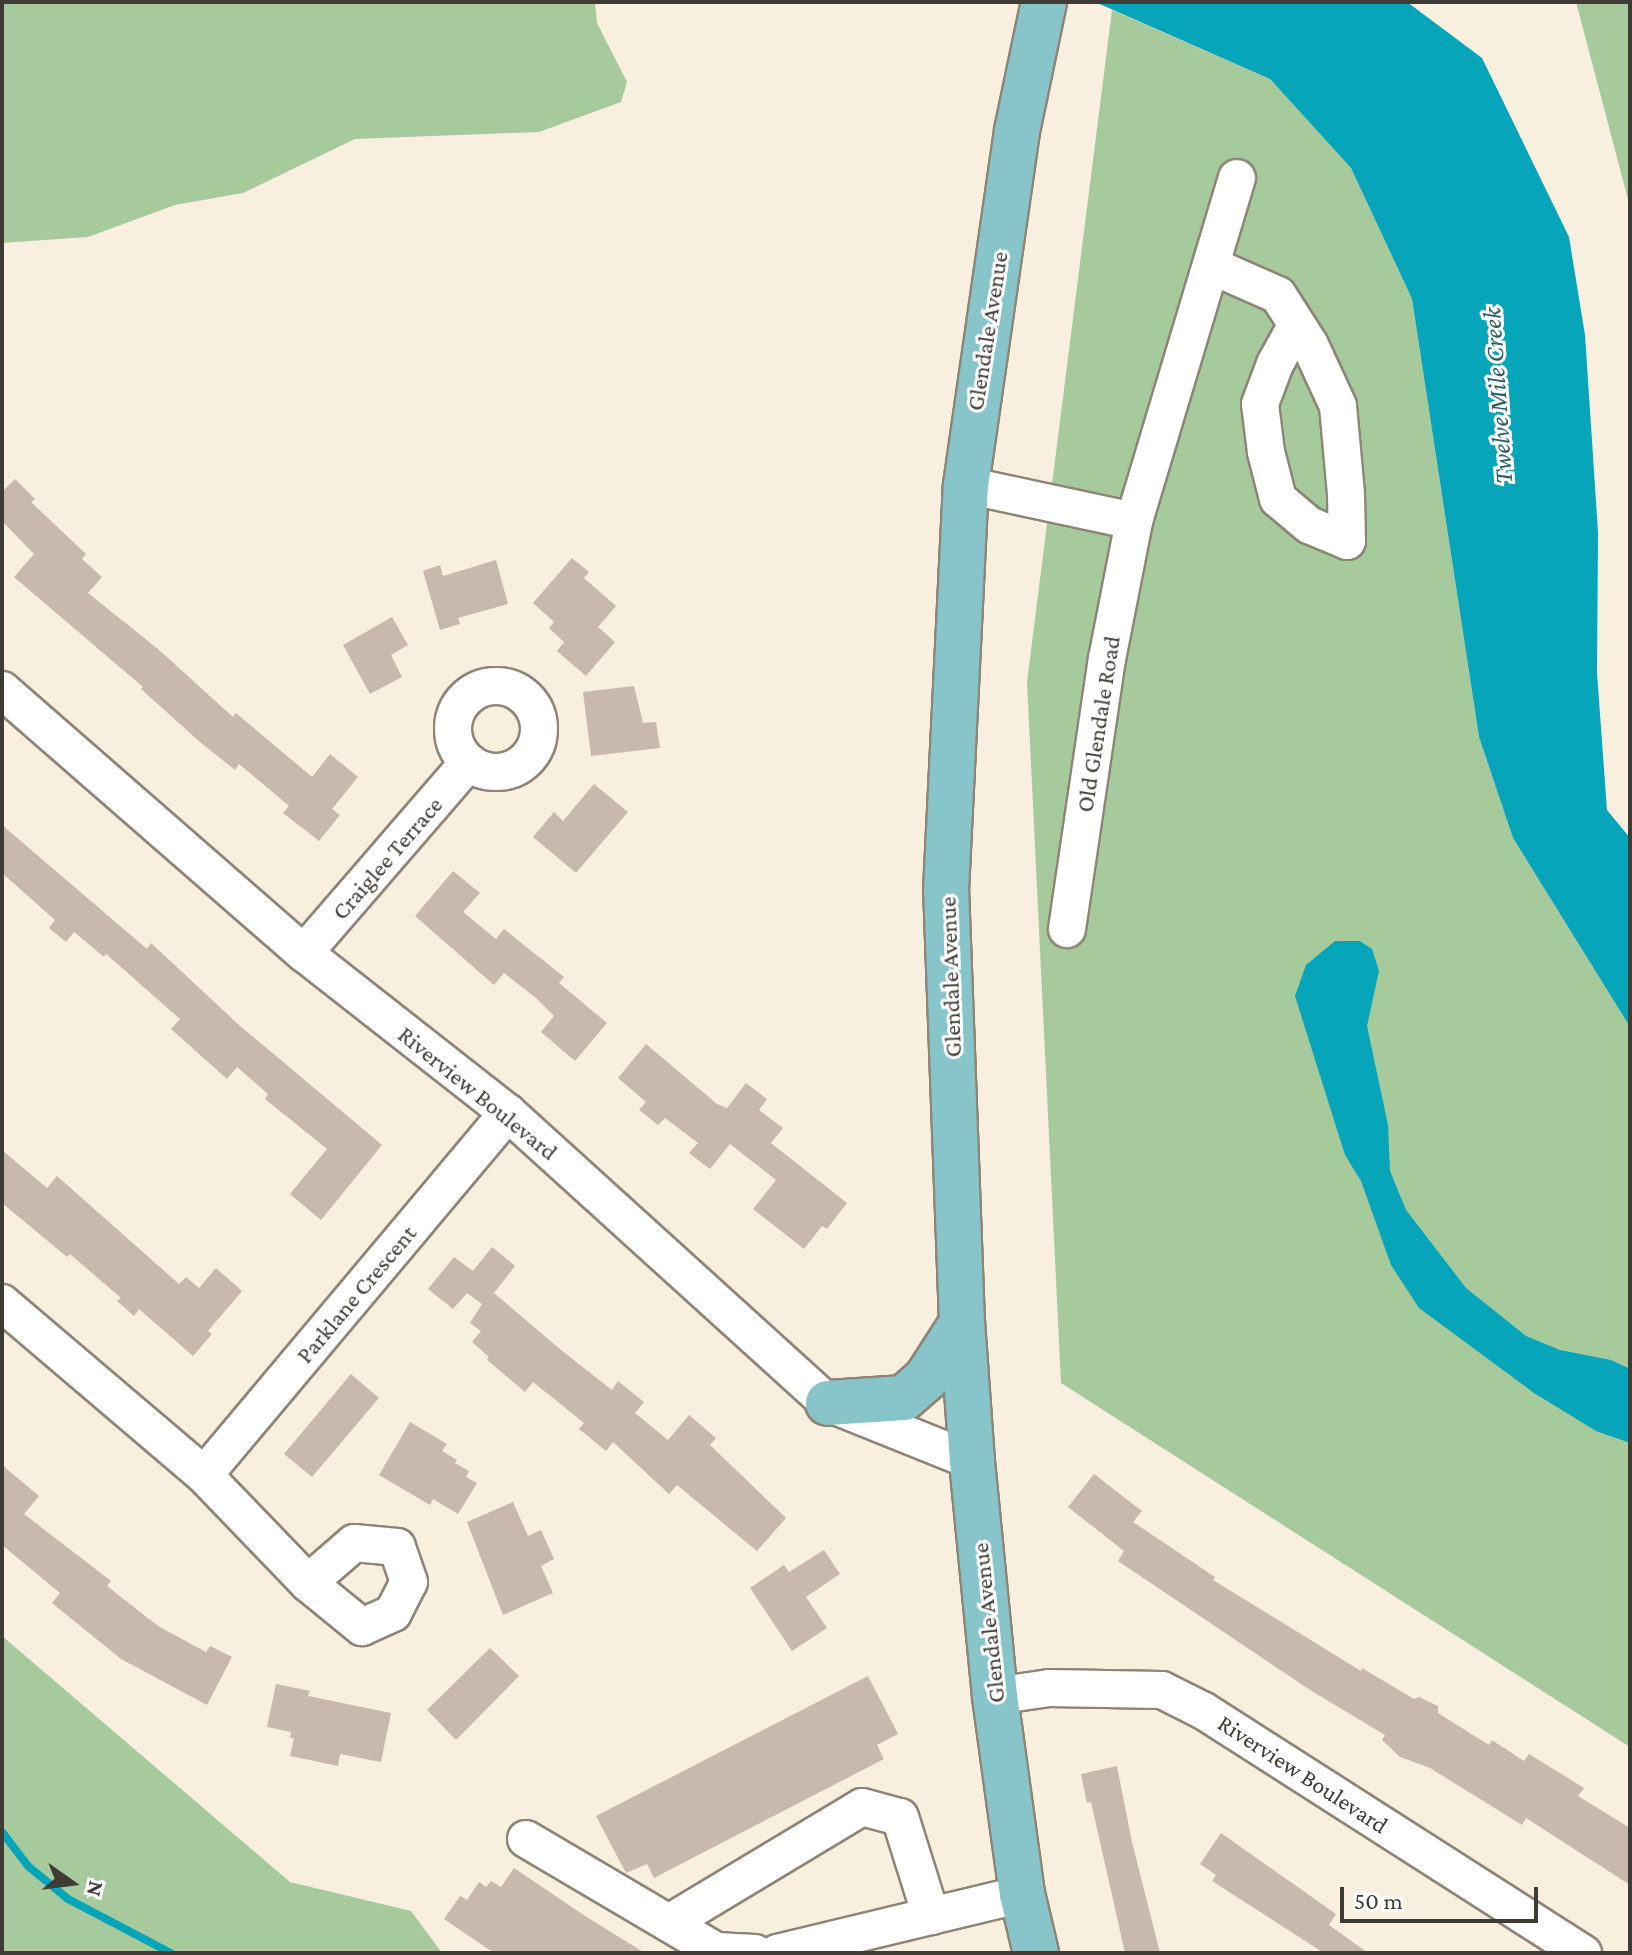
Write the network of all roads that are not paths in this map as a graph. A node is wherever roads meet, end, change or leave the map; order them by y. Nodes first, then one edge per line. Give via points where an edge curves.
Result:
1 (1044, 2) edge
2 (1237, 178) dead end
3 (1212, 266) junction
4 (1296, 326) junction
5 (966, 485) junction
6 (1134, 521) junction
7 (2, 690) edge
8 (469, 762) dead end
9 (1067, 929) dead end
10 (304, 953) junction
11 (508, 1113) junction
12 (2, 1303) edge
13 (962, 1323) junction
14 (828, 1403) junction
15 (972, 1461) junction
16 (204, 1475) junction
17 (308, 1583) dead end
18 (995, 1696) junction
19 (526, 1839) dead end
20 (1022, 1894) junction
21 (931, 1916) junction
22 (669, 1923) junction
23 (755, 1953) edge
24 (777, 1953) edge
25 (1036, 1953) edge
26 (1583, 1953) edge

1 - 5 main road, Glendale Avenue via 1018,128
2 - 3 street, Old Glendale Road
3 - 4 street via 1278,295
3 - 6 street, Old Glendale Road
4 - 4 street via 1260,404 1266,452 1278,499 1309,525 1347,541 1338,406
5 - 6 street
5 - 13 main road, Glendale Avenue via 946,891
6 - 9 street, Old Glendale Road via 1107,659
7 - 10 street, Riverview Boulevard
8 - 10 street, Craiglee Terrace
10 - 11 street, Riverview Boulevard
11 - 14 street, Riverview Boulevard
11 - 16 street, Parklane Crescent
12 - 16 street
13 - 14 main road via 926,1379 904,1398
13 - 15 main road, Glendale Avenue
14 - 15 street, Riverview Boulevard
15 - 18 main road, Glendale Avenue
16 - 17 street
18 - 20 main road, Glendale Avenue
18 - 26 street, Riverview Boulevard via 1049,1688 1162,1690 1204,1711
19 - 22 street
20 - 21 street
20 - 25 main road, Glendale Avenue
21 - 22 street via 900,1817 862,1807
21 - 24 street
22 - 23 street via 716,1951

